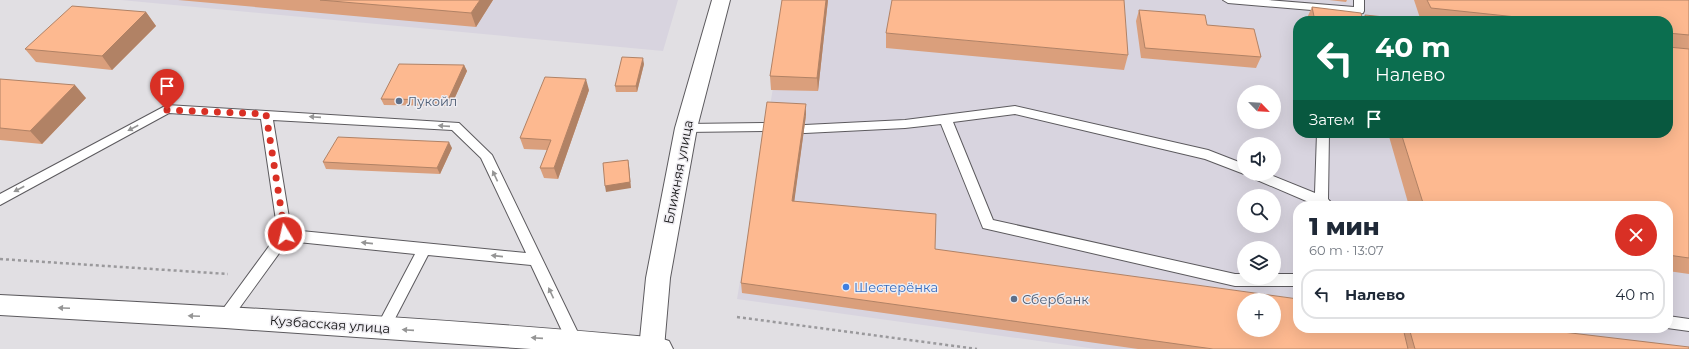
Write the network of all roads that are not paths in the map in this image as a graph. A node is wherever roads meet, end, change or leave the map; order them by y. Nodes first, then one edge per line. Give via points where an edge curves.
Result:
1 (721, 0) edge
2 (1228, 0) edge
3 (1359, 0) edge
4 (266, 114) junction
5 (945, 119) junction
6 (686, 128) junction
7 (1323, 138) edge
8 (1237, 166) edge
9 (1271, 181) edge
10 (0, 200) edge
11 (1317, 201) edge
12 (1324, 201) edge
13 (285, 234) junction
14 (425, 248) junction
15 (535, 260) junction
16 (1293, 280) edge
17 (0, 305) edge
18 (225, 317) junction
19 (1673, 323) edge
20 (1689, 325) edge
21 (383, 328) junction
22 (574, 341) junction
23 (656, 348) edge

1 - 6 main road, Ближняя улица
2 - 3 lane via 1359,11
4 -> 10 lane via 167,110
4 - 13 lane
15 -> 4 lane via 486,155 455,126
5 - 6 lane via 905,124 805,129
5 - 8 lane via 1015,110 1208,155
5 - 16 lane via 988,224 1235,280
6 - 23 main road, Ближняя улица via 658,278
7 - 12 lane
9 - 11 lane
14 -> 13 lane
13 - 18 lane
15 -> 14 lane
14 - 21 lane
22 -> 15 lane
18 -> 17 main road, Кузбасская улица
18 - 21 main road, Кузбасская улица
19 - 20 lane
22 -> 21 main road, Кузбасская улица
22 - 23 main road, Кузбасская улица

